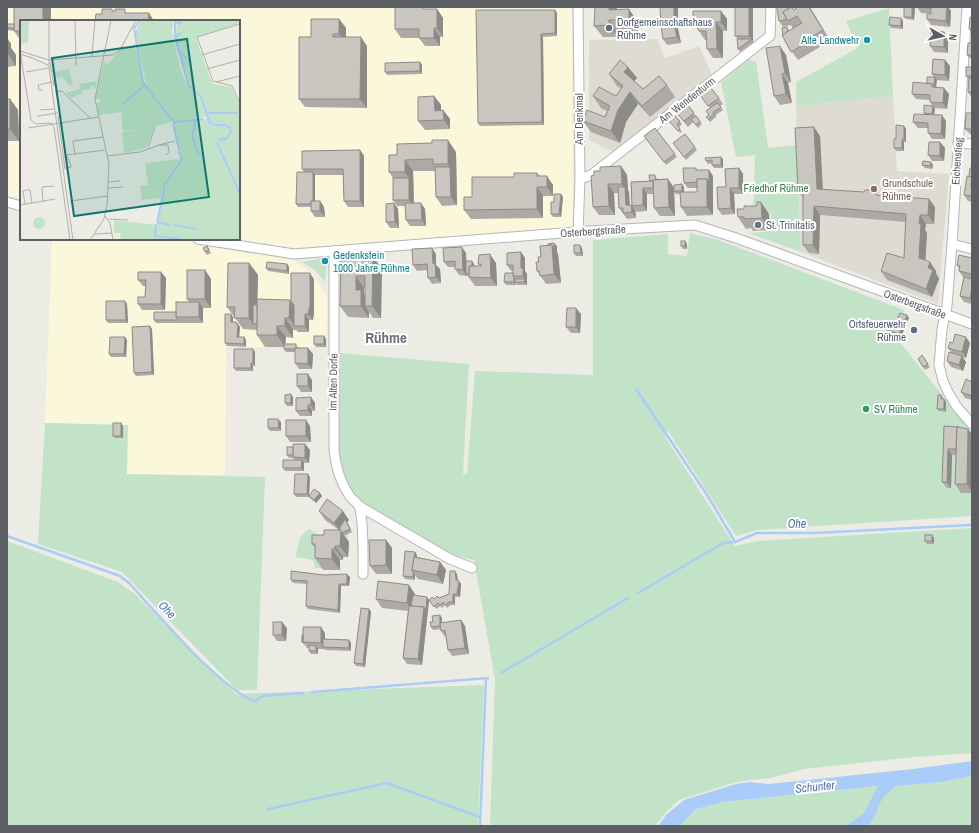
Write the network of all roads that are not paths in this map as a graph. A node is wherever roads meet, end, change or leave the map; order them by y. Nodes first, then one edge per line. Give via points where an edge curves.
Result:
1 (578, 7) edge
2 (771, 7) edge
3 (967, 7) edge
4 (958, 143) junction
5 (972, 144) edge
6 (580, 179) junction
7 (7, 202) edge
8 (20, 206) edge
9 (578, 232) junction
10 (204, 240) edge
11 (952, 244) junction
12 (972, 248) edge
13 (334, 251) junction
14 (945, 315) junction
15 (972, 324) edge
16 (972, 424) edge
17 (359, 506) junction
18 (472, 568) dead end
19 (362, 574) dead end

1 - 6 street, Am Denkmal
2 - 6 street, Am Wendenturm via 770,36 591,175
3 - 4 street, Eichenstieg
4 - 5 street
4 - 11 street, Eichenstieg
6 - 9 street, Am Denkmal
7 - 8 street
9 - 13 street, Osterbergstraße
9 - 14 street, Osterbergstraße via 674,225 704,227
10 - 13 street, Osterbergstraße via 286,254
11 - 12 street
11 - 14 street, Eichenstieg
13 - 17 street, Im Alten Dorfe via 335,462 342,483
14 - 15 street, Osterbergstraße
14 - 16 street, Eichenstieg via 940,371 957,407
17 - 18 street, Im Alten Dorfe
17 - 19 street via 363,543

